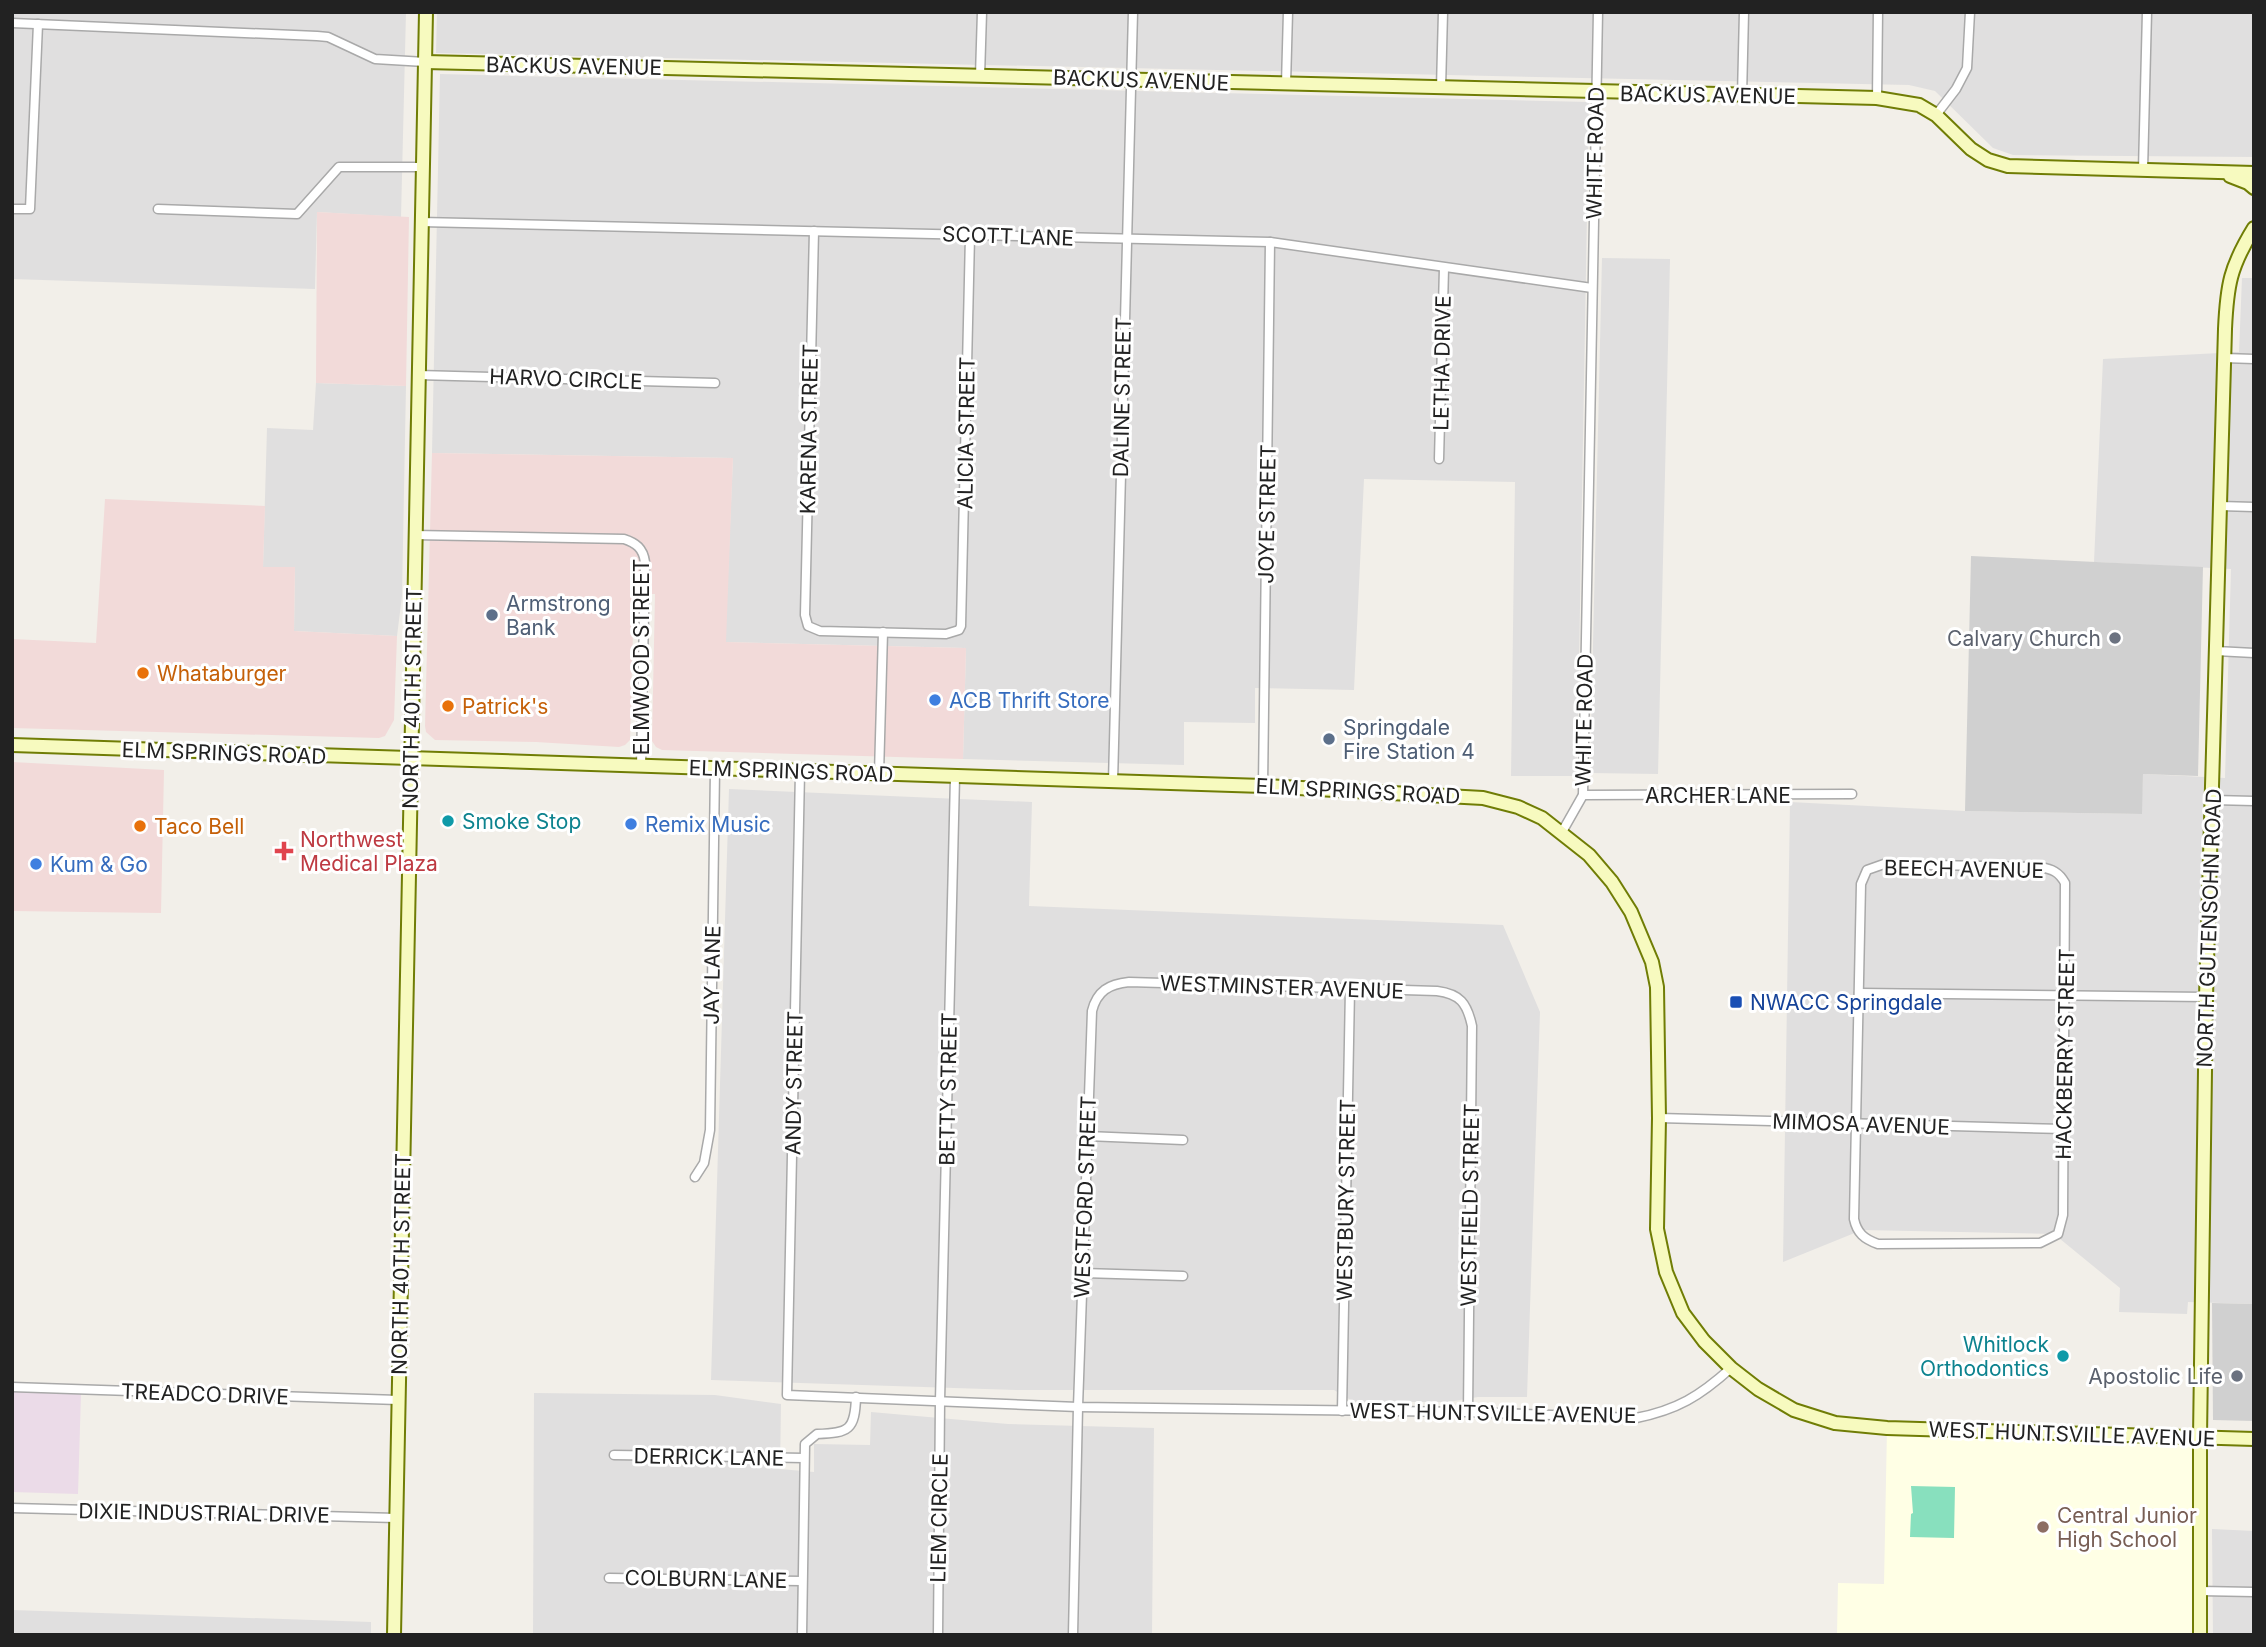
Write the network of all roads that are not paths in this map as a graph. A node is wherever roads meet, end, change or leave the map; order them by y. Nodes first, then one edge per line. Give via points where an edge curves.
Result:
1 (426, 12) edge
2 (982, 12) edge
3 (1133, 12) edge
4 (1288, 12) edge
5 (1443, 12) edge
6 (1598, 12) edge
7 (1744, 12) edge
8 (1878, 12) edge
9 (1970, 12) edge
10 (2147, 12) edge
11 (12, 23) edge
12 (38, 24) junction
13 (425, 62) junction
14 (980, 76) junction
15 (1131, 80) junction
16 (1286, 84) junction
17 (1441, 88) junction
18 (1596, 92) junction
19 (1742, 96) junction
20 (1877, 98) junction
21 (1936, 115) junction
22 (422, 167) junction
23 (2143, 170) junction
24 (2209, 172) junction
25 (2254, 173) edge
26 (2254, 188) edge
27 (12, 209) edge
28 (158, 209) dead end
29 (421, 222) junction
30 (2252, 228) edge
31 (814, 231) junction
32 (970, 236) junction
33 (1126, 239) junction
34 (1270, 242) junction
35 (1444, 268) junction
36 (1592, 288) junction
37 (2224, 358) junction
38 (2254, 359) edge
39 (418, 375) junction
40 (715, 383) dead end
41 (1439, 459) dead end
42 (2220, 506) junction
43 (2254, 507) edge
44 (414, 535) junction
45 (883, 632) junction
46 (2216, 651) junction
47 (2254, 653) edge
48 (12, 745) edge
49 (411, 760) junction
50 (641, 767) junction
51 (715, 769) junction
52 (800, 772) junction
53 (879, 774) junction
54 (955, 776) junction
55 (1113, 782) junction
56 (1263, 786) junction
57 (1852, 794) dead end
58 (1583, 795) junction
59 (2213, 800) junction
60 (2254, 801) edge
61 (1562, 832) junction
62 (2060, 874) joint
63 (1350, 989) junction
64 (1102, 991) joint
65 (1859, 993) junction
66 (2065, 994) junction
67 (2206, 997) junction
68 (1463, 999) joint
69 (1659, 1118) junction
70 (1856, 1124) junction
71 (2064, 1129) junction
72 (1087, 1136) junction
73 (1183, 1140) dead end
74 (695, 1177) dead end
75 (1083, 1273) junction
76 (1184, 1276) dead end
77 (1731, 1368) junction
78 (12, 1387) edge
79 (787, 1395) joint
80 (856, 1397) junction
81 (398, 1400) junction
82 (940, 1401) junction
83 (1078, 1406) junction
84 (1342, 1411) junction
85 (1468, 1412) junction
86 (2200, 1438) junction
87 (2254, 1439) edge
88 (614, 1455) dead end
89 (804, 1458) junction
90 (12, 1508) edge
91 (396, 1518) junction
92 (609, 1578) dead end
93 (802, 1581) junction
94 (2200, 1591) junction
95 (2254, 1592) edge
96 (394, 1635) edge
97 (802, 1635) edge
98 (938, 1635) edge
99 (1073, 1635) edge
100 (2200, 1635) edge

1 - 13 street, NORTH 40TH STREET
2 - 14 street
3 - 15 street, DALINE STREET
4 - 16 street
5 - 17 street
6 - 18 street, WHITE ROAD
7 - 19 street
8 - 20 street
9 - 21 street via 1967,68
10 - 23 street
11 - 12 street, BACKUS AVENUE
12 - 13 street, BACKUS AVENUE via 328,37 375,59
12 - 27 street via 30,209
13 - 14 street, BACKUS AVENUE
13 - 22 street, NORTH 40TH STREET
14 - 15 street, BACKUS AVENUE
15 - 16 street, BACKUS AVENUE
15 - 33 street, DALINE STREET
16 - 17 street, BACKUS AVENUE
17 - 18 street, BACKUS AVENUE
18 - 19 street, BACKUS AVENUE
18 - 36 street, WHITE ROAD
19 - 20 street, BACKUS AVENUE
20 - 21 street, BACKUS AVENUE via 1919,105
21 - 23 street, BACKUS AVENUE via 1971,149 2008,166
22 - 28 street via 340,167 298,214
22 - 29 street, NORTH 40TH STREET
23 - 24 street, BACKUS AVENUE
24 - 25 street, BACKUS AVENUE
24 - 26 street via 2238,177
29 - 31 street, SCOTT LANE
29 - 39 street, NORTH 40TH STREET
30 - 37 street, NORTH GUTENSOHN ROAD via 2227,289
31 - 32 street, SCOTT LANE
31 - 45 street, KARENA STREET via 804,615 808,626 820,631
32 - 33 street, SCOTT LANE
32 - 45 street, ALICIA STREET via 959,630 946,634
33 - 34 street, SCOTT LANE
33 - 55 street, DALINE STREET
34 - 35 street, SCOTT LANE
34 - 56 street, JOYE STREET
35 - 36 street, SCOTT LANE
35 - 41 street, LETHA DRIVE
36 - 58 street, WHITE ROAD
37 - 38 street
37 - 42 street, NORTH GUTENSOHN ROAD
39 - 40 street, HARVO CIRCLE
39 - 44 street, NORTH 40TH STREET
42 - 43 street
42 - 46 street, NORTH GUTENSOHN ROAD
44 - 49 street, NORTH 40TH STREET
44 - 50 street, ELMWOOD STREET via 624,539 640,547 645,562
45 - 53 street
46 - 47 street
46 - 59 street, NORTH GUTENSOHN ROAD
48 - 49 street, ELM SPRINGS ROAD
49 - 50 street, ELM SPRINGS ROAD
49 - 81 street, NORTH 40TH STREET
50 - 51 street, ELM SPRINGS ROAD
51 - 52 street, ELM SPRINGS ROAD
51 - 74 street, JAY LANE via 710,1130 704,1163
52 - 53 street, ELM SPRINGS ROAD
52 - 79 street, ANDY STREET
53 - 54 street, ELM SPRINGS ROAD
54 - 55 street, ELM SPRINGS ROAD
54 - 82 street, BETTY STREET
55 - 56 street, ELM SPRINGS ROAD
56 - 61 street, ELM SPRINGS ROAD via 1483,798 1518,807
57 - 58 street, ARCHER LANE
58 - 61 street, WHITE ROAD
59 - 60 street
59 - 67 street, NORTH GUTENSOHN ROAD
61 - 69 street via 1612,882 1631,912 1652,962 1657,987
62 - 65 street, BEECH AVENUE via 2040,867 1884,864 1867,870 1861,884
62 - 66 street, HACKBERRY STREET via 2066,883
63 - 64 street, WESTMINSTER AVENUE via 1129,982
63 - 68 street, WESTMINSTER AVENUE via 1437,991
63 - 84 street, WESTBURY STREET
64 - 72 street, WESTFORD STREET via 1091,1011
65 - 66 street
65 - 70 street
66 - 67 street
66 - 71 street, HACKBERRY STREET
67 - 86 street, NORTH GUTENSOHN ROAD
68 - 85 street, WESTFIELD STREET via 1472,1026
69 - 70 street, MIMOSA AVENUE
69 - 77 street via 1657,1229 1666,1272 1683,1313
70 - 71 street, MIMOSA AVENUE
70 - 71 street, HACKBERRY STREET via 1854,1219 1861,1236 1878,1244 2040,1243 2058,1234 2063,1215
72 - 73 street
72 - 75 street, WESTFORD STREET
75 - 76 street
75 - 83 street, WESTFORD STREET
77 - 85 street, WEST HUNTSVILLE AVENUE via 1703,1393 1643,1416
77 - 86 street, WEST HUNTSVILLE AVENUE via 1794,1410 1835,1423
78 - 81 street, TREADCO DRIVE
79 - 80 street, WEST HUNTSVILLE AVENUE
80 - 82 street, WEST HUNTSVILLE AVENUE
80 - 89 street via 851,1427 810,1438
81 - 91 street, NORTH 40TH STREET
82 - 83 street, WEST HUNTSVILLE AVENUE
82 - 98 street, LIEM CIRCLE
83 - 84 street, WEST HUNTSVILLE AVENUE
83 - 99 street
84 - 85 street, WEST HUNTSVILLE AVENUE
86 - 87 street, WEST HUNTSVILLE AVENUE
86 - 94 street, NORTH GUTENSOHN ROAD
88 - 89 street, DERRICK LANE
89 - 93 street
90 - 91 street, DIXIE INDUSTRIAL DRIVE
91 - 96 street, NORTH 40TH STREET
92 - 93 street, COLBURN LANE
93 - 97 street
94 - 95 street
94 - 100 street, NORTH GUTENSOHN ROAD

